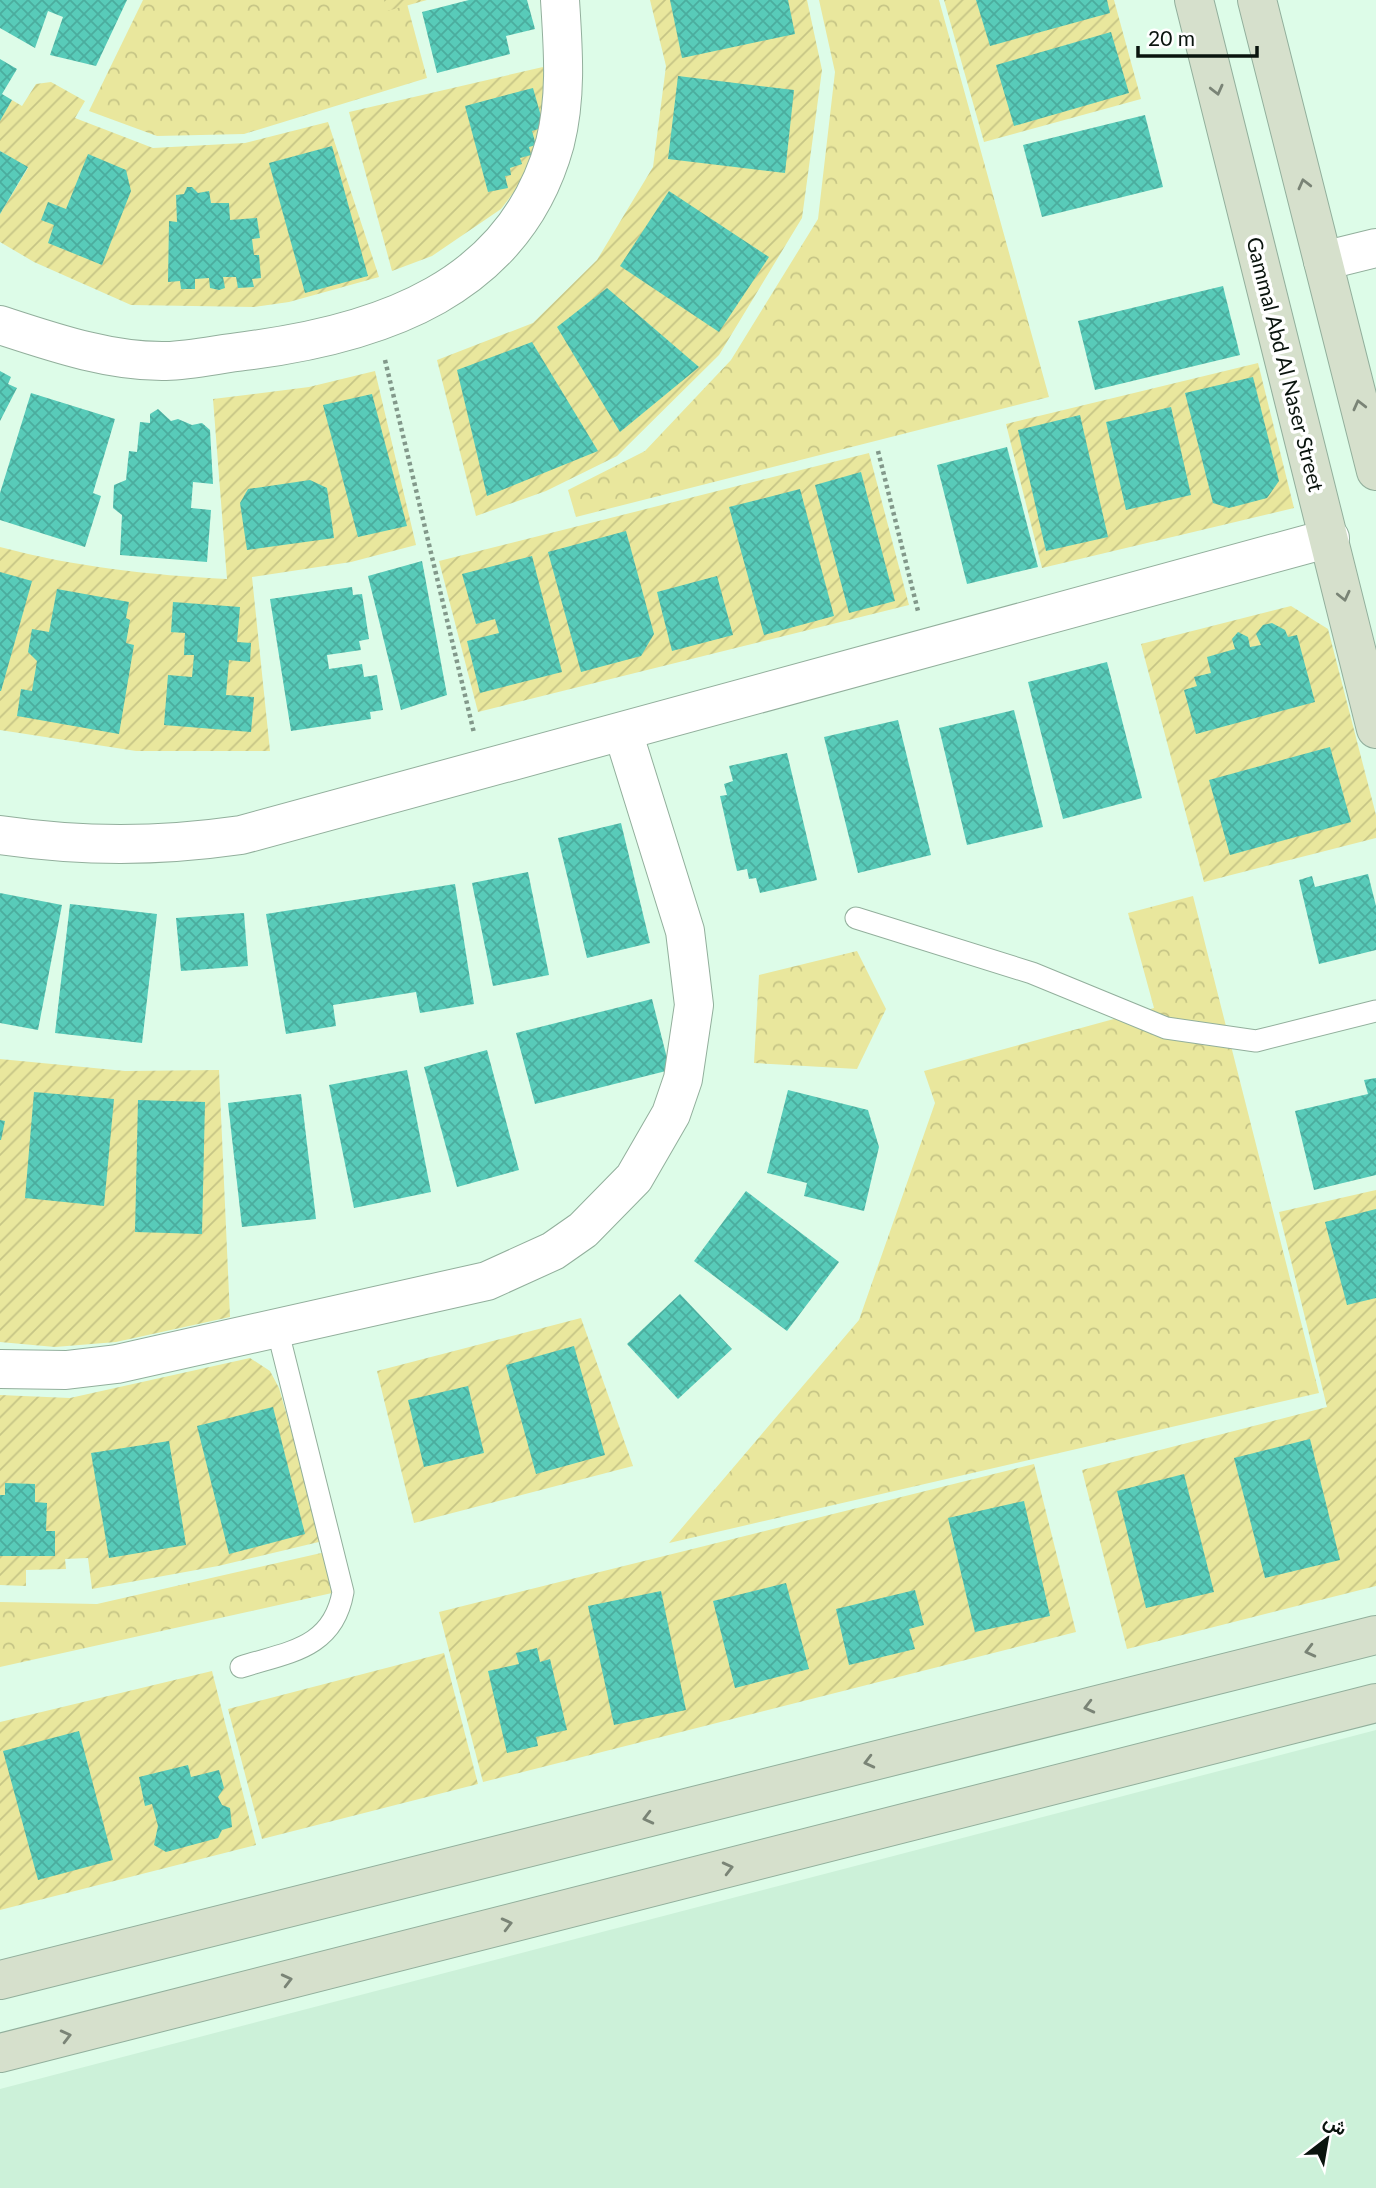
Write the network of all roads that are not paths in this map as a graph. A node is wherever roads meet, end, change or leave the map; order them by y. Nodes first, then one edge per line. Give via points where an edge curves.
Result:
1 (560, 0) edge
2 (1195, 0) edge
3 (1257, 0) edge
4 (1376, 248) edge
5 (1323, 261) junction
6 (0, 325) edge
7 (1376, 471) edge
8 (1330, 538) junction
9 (1376, 729) edge
10 (623, 732) junction
11 (0, 835) edge
12 (856, 918) dead end
13 (1376, 1011) edge
14 (277, 1328) junction
15 (0, 1369) edge
16 (1376, 1634) edge
17 (241, 1667) dead end
18 (1376, 1703) edge
19 (0, 1980) edge
20 (0, 2053) edge

1 - 6 street via 562,107 541,179 502,242 449,289 376,322 305,341 165,361 52,342
2 -> 8 street, Gammal Abd Al Naser Street
5 -> 3 street
4 - 5 street
7 -> 5 street
8 -> 9 street, Gammal Abd Al Naser Street
8 - 10 street
10 - 11 street via 278,826 179,844 103,846
10 - 14 street via 692,967 694,1005 683,1079 654,1147 626,1187 583,1230 521,1268 487,1281
12 - 13 lane via 1032,973 1166,1028 1256,1041
14 - 15 street via 117,1364 65,1370
14 - 17 lane via 343,1592 335,1619 312,1644
16 -> 19 street
20 -> 18 street

